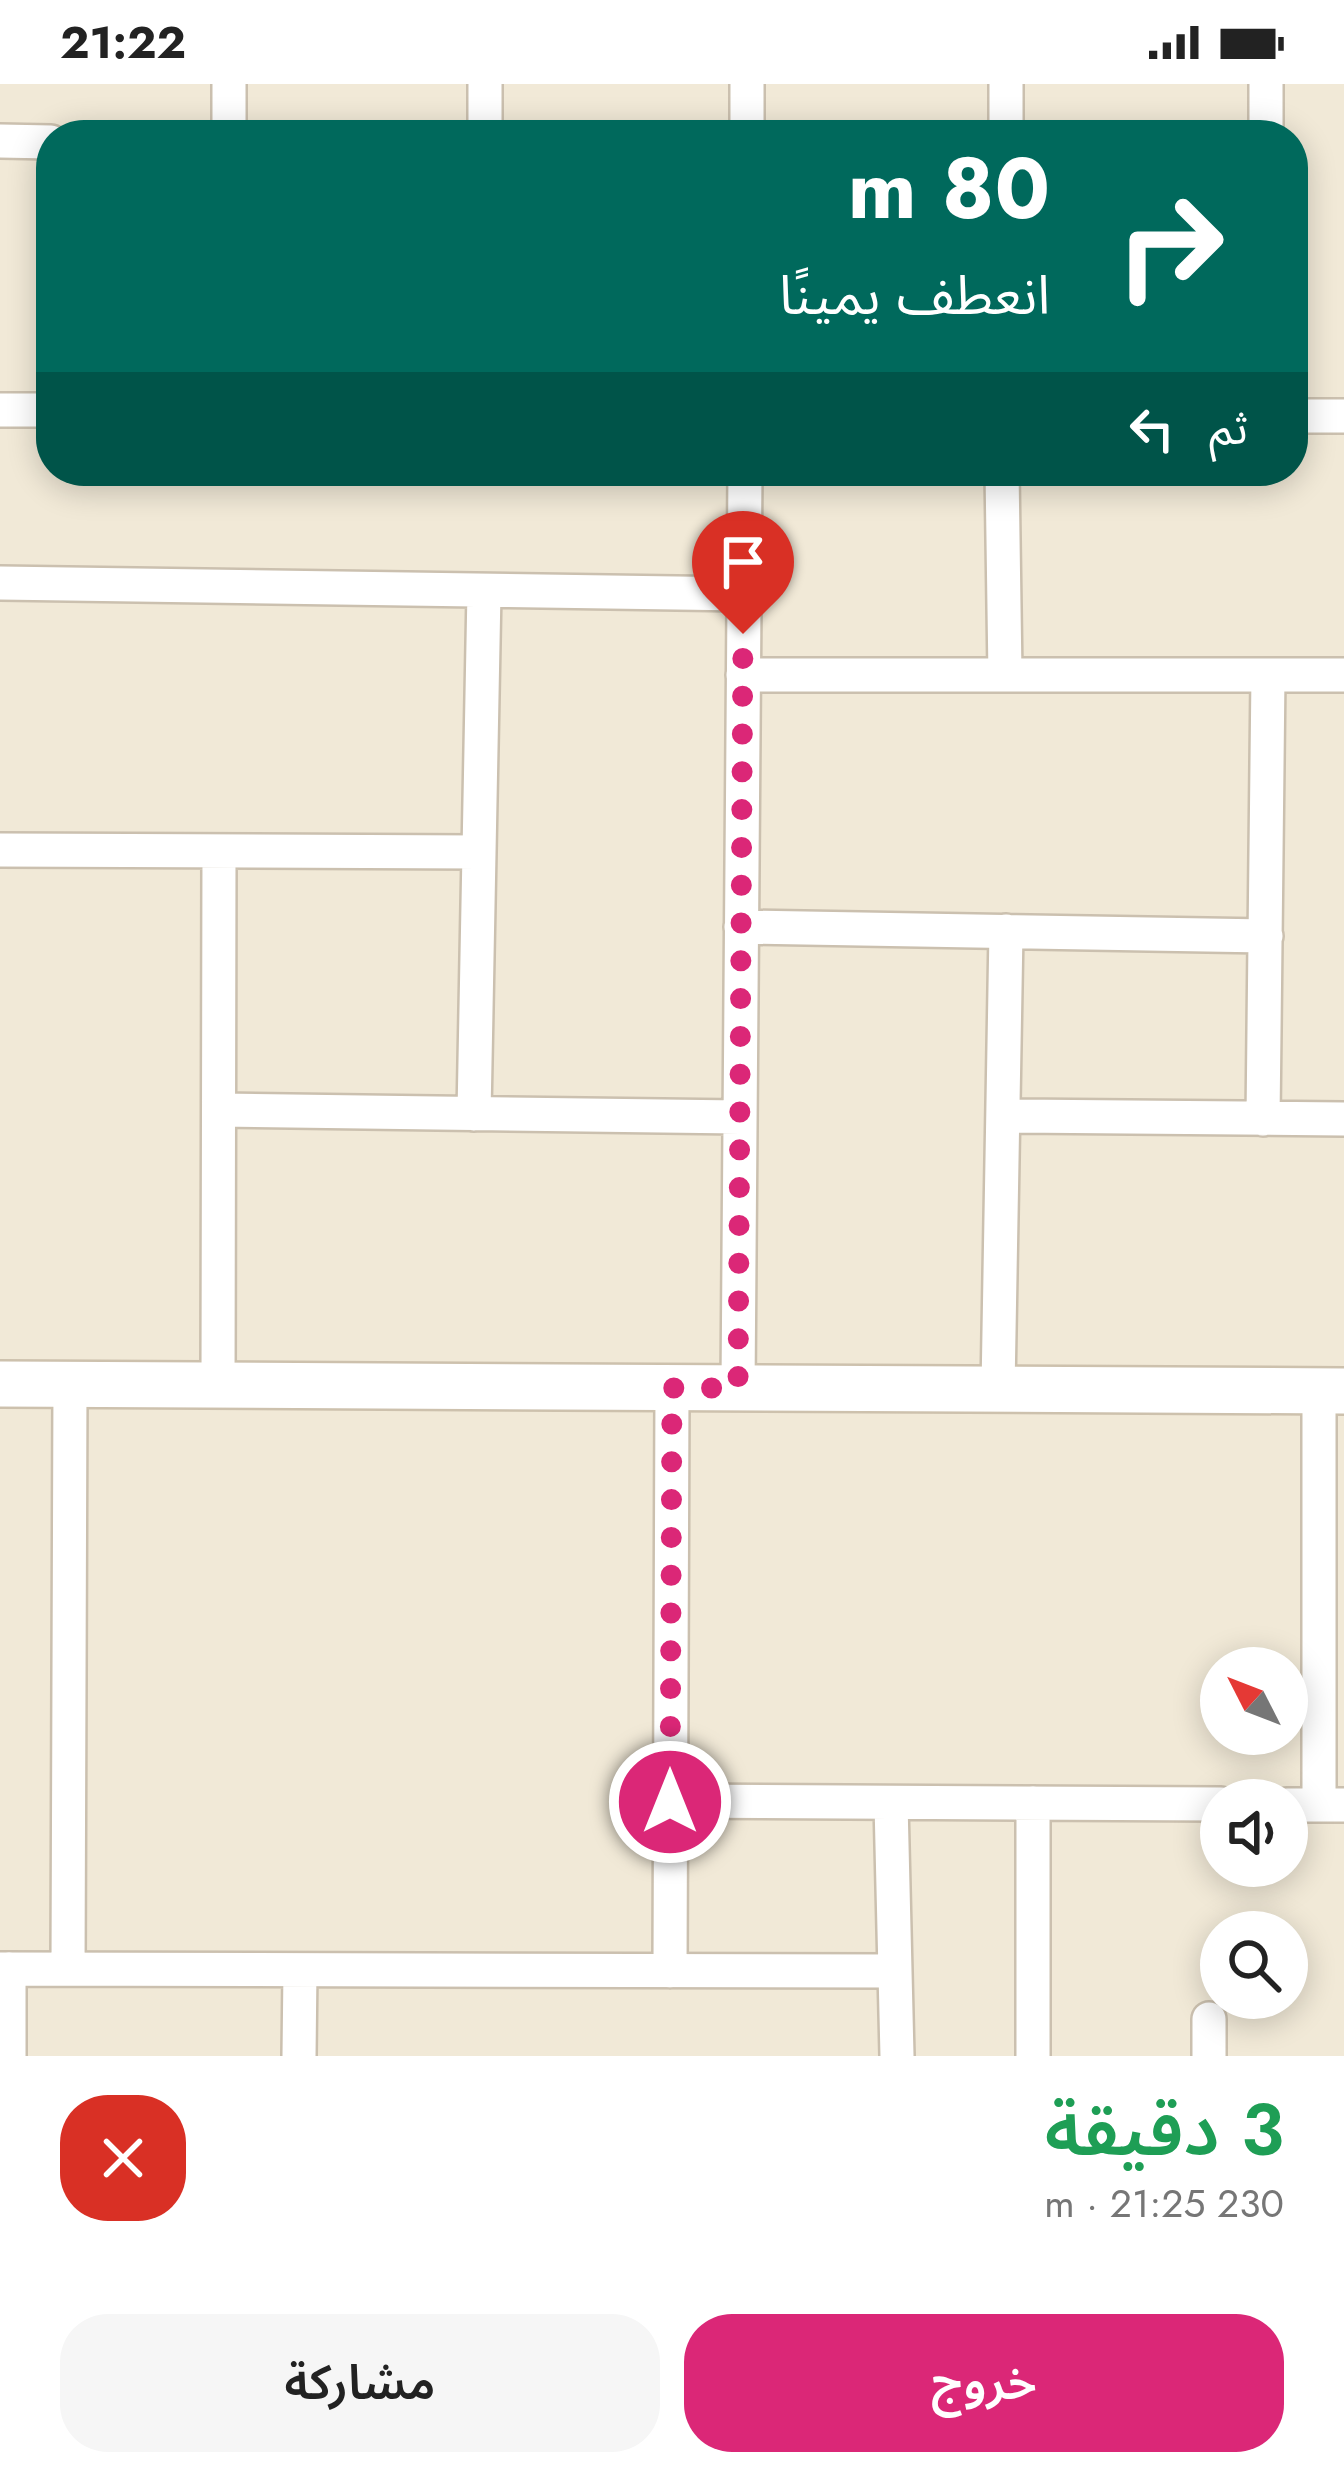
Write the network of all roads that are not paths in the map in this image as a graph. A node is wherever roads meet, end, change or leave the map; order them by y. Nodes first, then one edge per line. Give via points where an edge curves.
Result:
1 (229, 84) edge
2 (485, 84) edge
3 (748, 84) edge
4 (1006, 84) edge
5 (1266, 84) edge
6 (229, 120) edge
7 (485, 120) edge
8 (747, 120) edge
9 (1006, 120) edge
10 (1265, 120) edge
11 (0, 141) edge
12 (36, 142) edge
13 (0, 410) edge
14 (36, 410) edge
15 (1308, 416) edge
16 (1344, 416) edge
17 (745, 486) edge
18 (1002, 486) edge
19 (0, 583) edge
20 (484, 591) junction
21 (744, 594) junction
22 (743, 675) junction
23 (1005, 675) junction
24 (1268, 675) junction
25 (1344, 675) edge
26 (0, 850) edge
27 (219, 851) junction
28 (478, 852) junction
29 (741, 927) junction
30 (1006, 931) junction
31 (1266, 936) junction
32 (220, 1110) junction
33 (474, 1114) junction
34 (1003, 1116) junction
35 (740, 1118) junction
36 (1264, 1118) junction
37 (1344, 1119) edge
38 (0, 1384) edge
39 (70, 1384) junction
40 (218, 1385) junction
41 (672, 1388) junction
42 (738, 1388) junction
43 (998, 1389) junction
44 (1332, 1391) edge
45 (670, 1802) junction
46 (891, 1803) junction
47 (1033, 1803) junction
48 (1200, 1804) edge
49 (1317, 1805) edge
50 (4, 1969) edge
51 (68, 1969) junction
52 (300, 1970) junction
53 (670, 1971) junction
54 (895, 1971) junction
55 (1209, 2019) dead end
56 (9, 2056) edge
57 (299, 2056) edge
58 (897, 2056) edge
59 (1033, 2056) edge
60 (1209, 2056) edge

1 - 6 street
2 - 7 street
3 - 8 street
4 - 9 street
5 - 10 street
11 - 12 street
13 - 14 street
15 - 16 street
17 - 21 street
18 - 23 street
19 - 20 street
20 - 21 street
20 - 28 street
21 - 22 street
22 - 23 street
22 - 29 street
23 - 24 street
24 - 25 street
24 - 31 street
26 - 27 street
27 - 28 street
27 - 32 street
28 - 33 street
29 - 30 street
29 - 35 street
30 - 31 street
30 - 34 street
31 - 36 street
32 - 33 street
32 - 40 street
33 - 35 street
34 - 36 street
34 - 43 street
35 - 42 street
36 - 37 street
38 - 39 street
39 - 40 street
39 - 51 street
40 - 41 street
41 - 42 street
41 - 45 street
42 - 43 street
43 - 44 street
44 - 49 street
45 - 46 street
45 - 53 street
46 - 47 street
46 - 54 street
47 - 48 street
47 - 59 street
50 - 51 street
50 - 56 street
51 - 52 street
52 - 53 street
52 - 57 street
53 - 54 street
54 - 58 street
55 - 60 street

